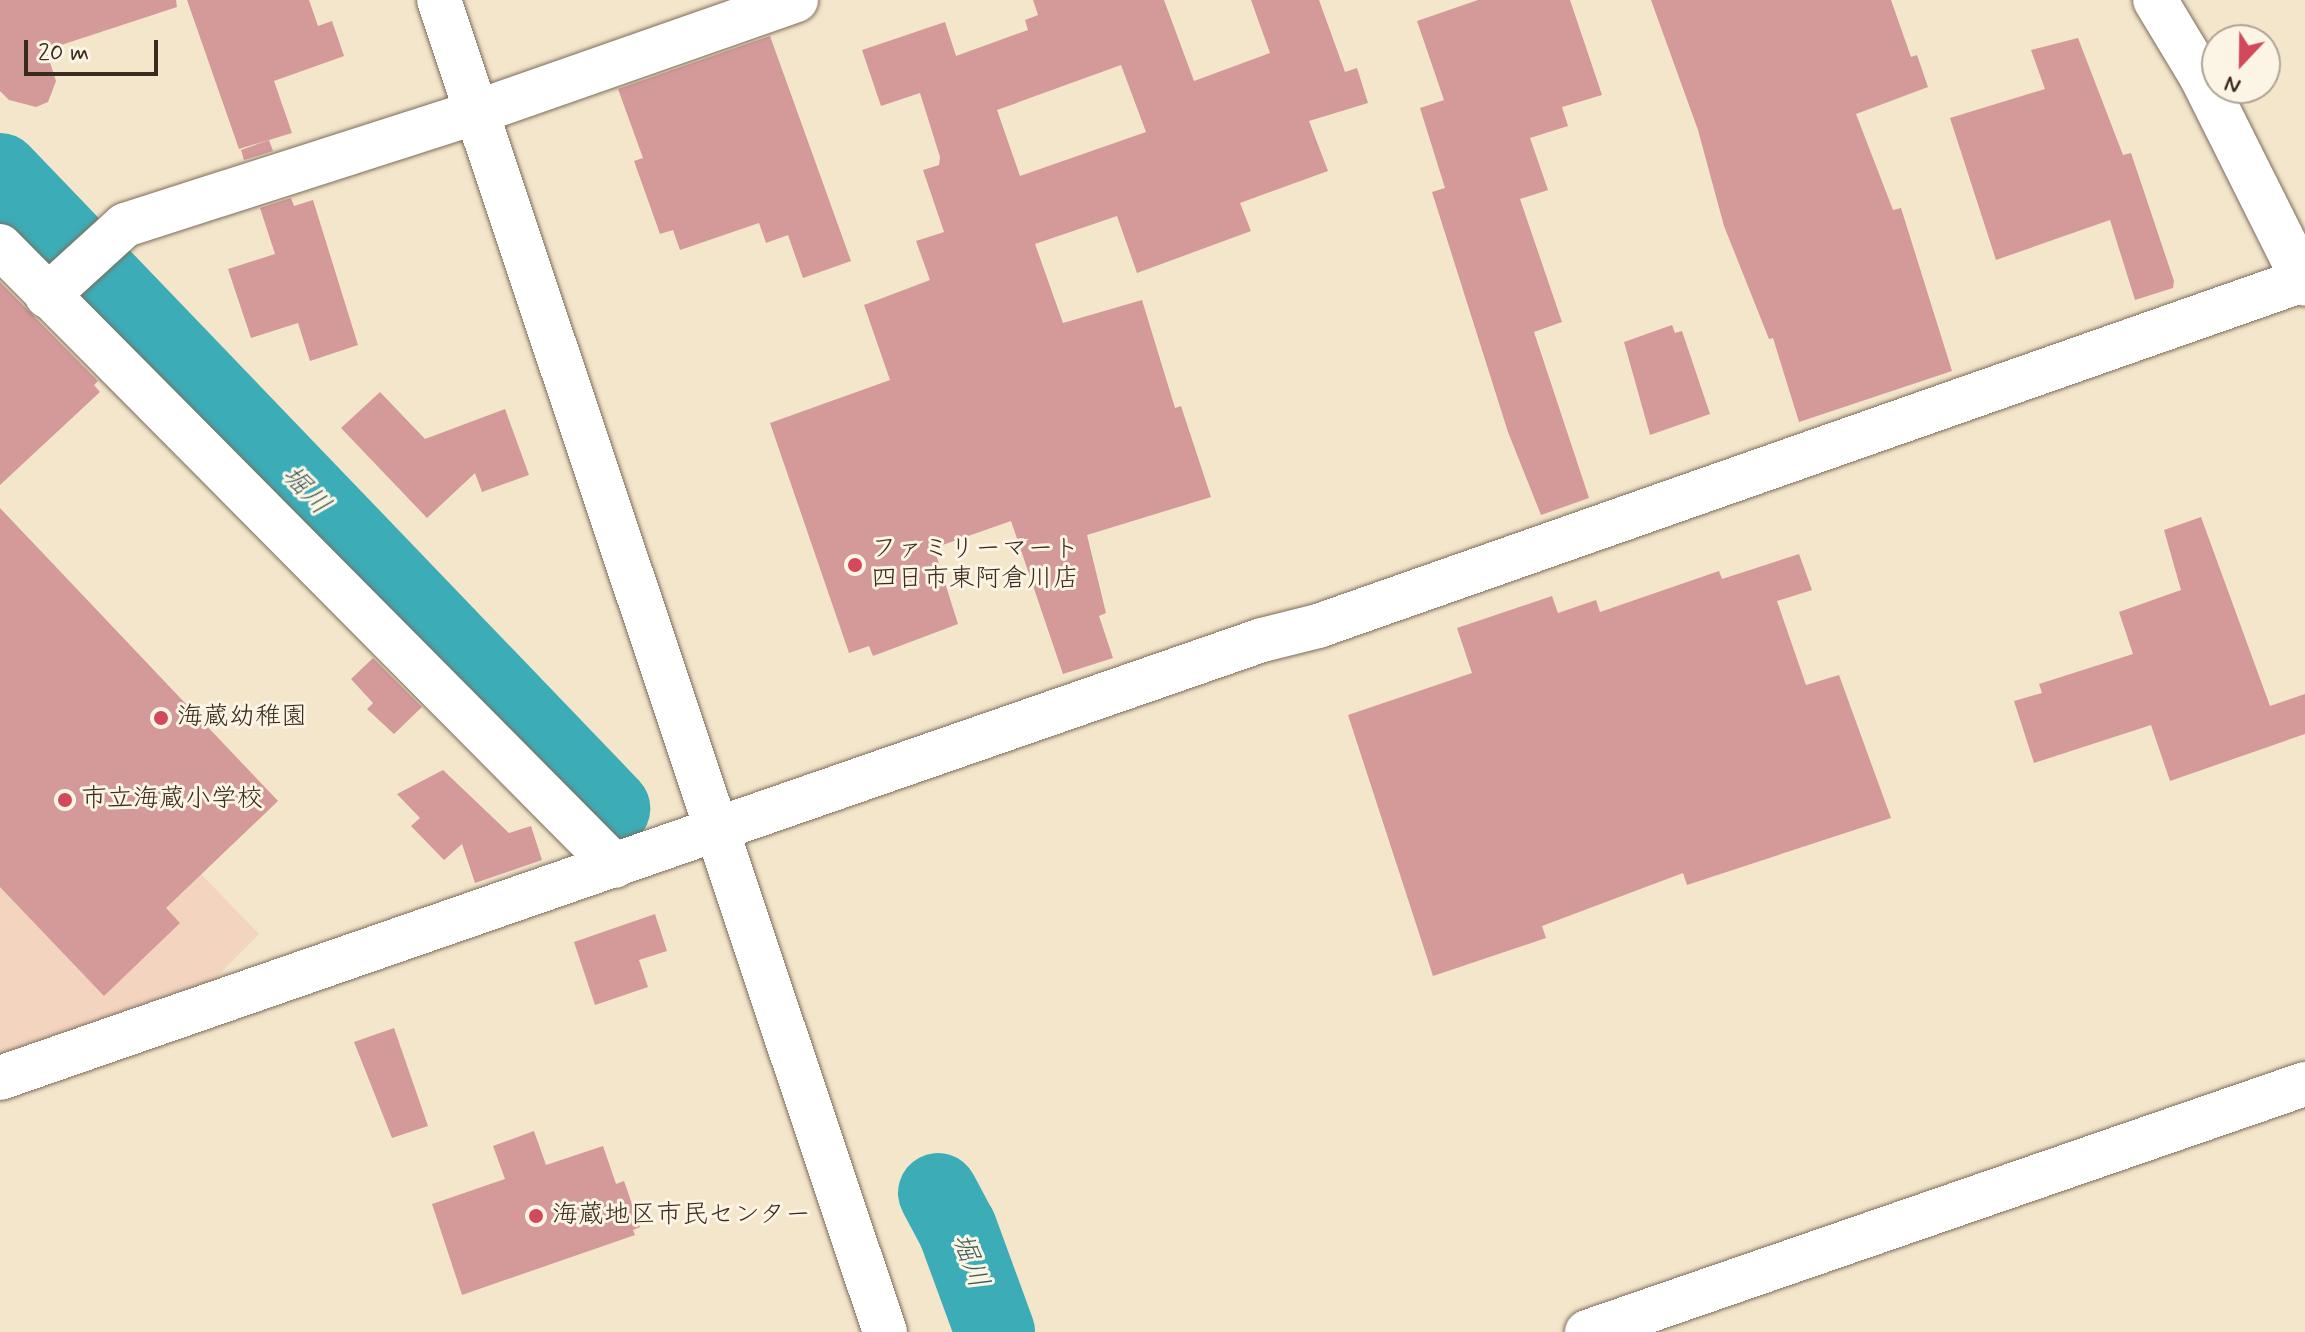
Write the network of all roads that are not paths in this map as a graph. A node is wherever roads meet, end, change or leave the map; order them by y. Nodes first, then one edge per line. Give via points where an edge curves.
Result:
1 (439, 0) edge
2 (796, 0) edge
3 (2155, 0) edge
4 (477, 112) junction
5 (0, 246) edge
6 (2304, 282) edge
7 (49, 295) junction
8 (715, 829) junction
9 (615, 866) junction
10 (0, 1078) edge
11 (2305, 1084) edge
12 (885, 1332) edge
13 (1587, 1332) edge

1 - 4 street
2 - 4 street
3 - 6 street via 2202,78
4 - 7 street via 125,225
4 - 8 street
5 - 7 street
6 - 8 street via 1318,626 1262,640
7 - 9 street
8 - 9 street
8 - 12 street
9 - 10 street
11 - 13 street

